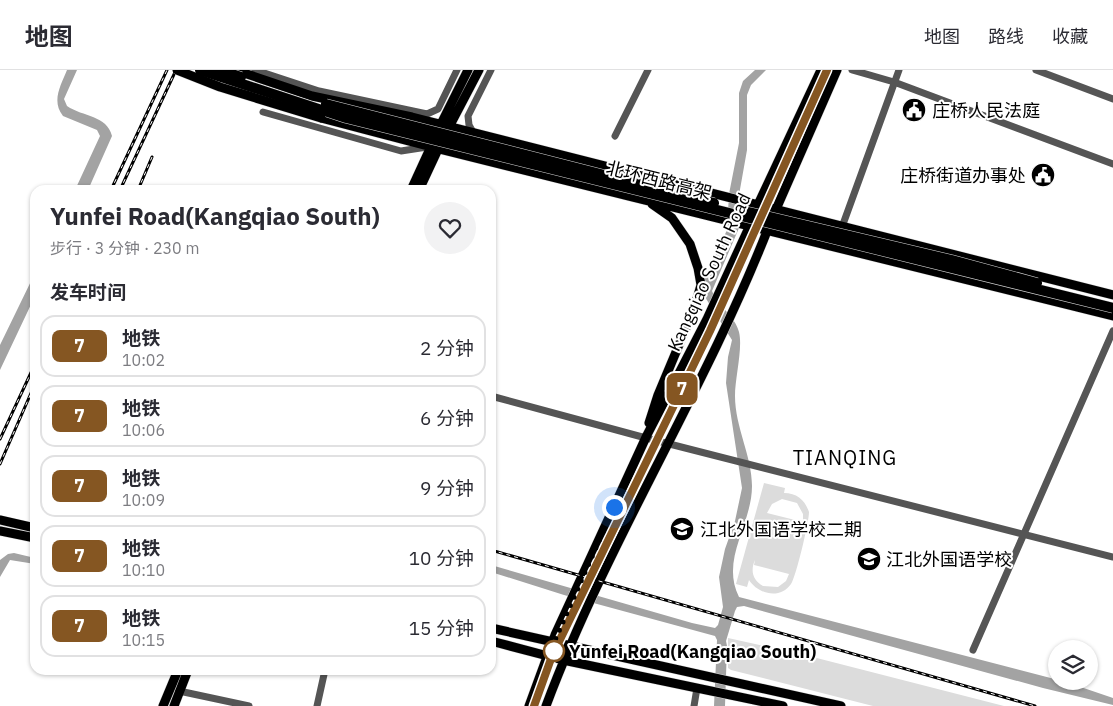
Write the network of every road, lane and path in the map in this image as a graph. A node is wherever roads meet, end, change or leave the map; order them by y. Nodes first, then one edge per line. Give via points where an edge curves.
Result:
1 (178, 70) edge
2 (200, 70) edge
3 (220, 70) edge
4 (235, 70) edge
5 (254, 70) edge
6 (456, 70) edge
7 (468, 70) edge
8 (479, 70) edge
9 (491, 70) edge
10 (648, 70) edge
11 (821, 70) edge
12 (837, 70) edge
13 (852, 70) edge
14 (899, 70) edge
15 (1036, 70) edge
16 (894, 82) junction
17 (1113, 99) edge
18 (438, 109) junction
19 (263, 112) dead end
20 (445, 126) junction
21 (474, 134) junction
22 (614, 136) dead end
23 (435, 148) junction
24 (1113, 164) edge
25 (414, 185) edge
26 (421, 185) edge
27 (647, 200) junction
28 (753, 204) junction
29 (775, 210) junction
30 (746, 225) junction
31 (842, 227) junction
32 (767, 230) junction
33 (1113, 295) edge
34 (1113, 302) edge
35 (1113, 308) edge
36 (1113, 316) edge
37 (1113, 331) edge
38 (496, 397) edge
39 (646, 437) junction
40 (667, 443) junction
41 (0, 520) edge
42 (30, 527) edge
43 (0, 530) edge
44 (1024, 534) junction
45 (30, 537) edge
46 (1113, 557) edge
47 (496, 629) edge
48 (553, 641) junction
49 (496, 642) edge
50 (570, 645) junction
51 (973, 650) dead end
52 (548, 656) junction
53 (563, 660) junction
54 (176, 675) edge
55 (186, 675) edge
56 (324, 675) edge
57 (700, 688) junction
58 (179, 692) junction
59 (163, 706) edge
60 (174, 706) edge
61 (249, 706) edge
62 (317, 706) edge
63 (529, 706) edge
64 (546, 706) edge
65 (694, 706) edge
66 (783, 706) edge
67 (841, 706) edge

1 - 23 main road, bridge via 220,87 321,118
2 - 35 highway, 北环西路高架, bridge via 355,120
3 - 34 highway, 北环西路高架, bridge via 342,109
4 - 20 main road via 312,96
5 - 18 street via 346,97 427,114
6 - 18 street
7 - 20 main road
8 - 20 main road
9 - 21 street via 468,116
10 - 22 street
11 - 28 main road, Kangqiao South Road
12 - 29 main road, Kangqiao South Road
13 - 16 street
14 - 16 street
15 - 17 street
16 - 24 street
16 - 31 street
18 - 20 street
19 - 23 street via 400,151
20 - 21 main road
20 - 23 main road
21 - 28 main road
23 - 25 main road
23 - 26 main road
23 - 27 main road
27 - 30 main road
27 - 39 main road via 672,218 690,244 700,285 694,310 649,419
28 - 29 main road
28 - 30 main road, Kangqiao South Road
29 - 31 main road
29 - 32 main road, Kangqiao South Road
30 - 32 main road
30 - 39 main road, Kangqiao South Road via 707,319
31 - 33 main road
32 - 36 main road
32 - 40 main road, Kangqiao South Road via 735,305
37 - 44 street
38 - 39 street
39 - 40 street
39 - 48 main road, Kangqiao South Road
40 - 44 street
40 - 50 main road, Kangqiao South Road
41 - 42 main road
43 - 45 main road
44 - 46 street
44 - 51 street
47 - 48 main road
48 - 50 main road
48 - 52 main road, Kangqiao South Road
49 - 52 main road
50 - 53 main road, Kangqiao South Road
50 - 67 main road
52 - 53 main road
52 - 63 main road, Kangqiao South Road
53 - 57 main road
53 - 64 main road
54 - 59 main road
55 - 58 main road
56 - 62 street
57 - 65 street
57 - 66 main road
58 - 60 main road
58 - 61 street

